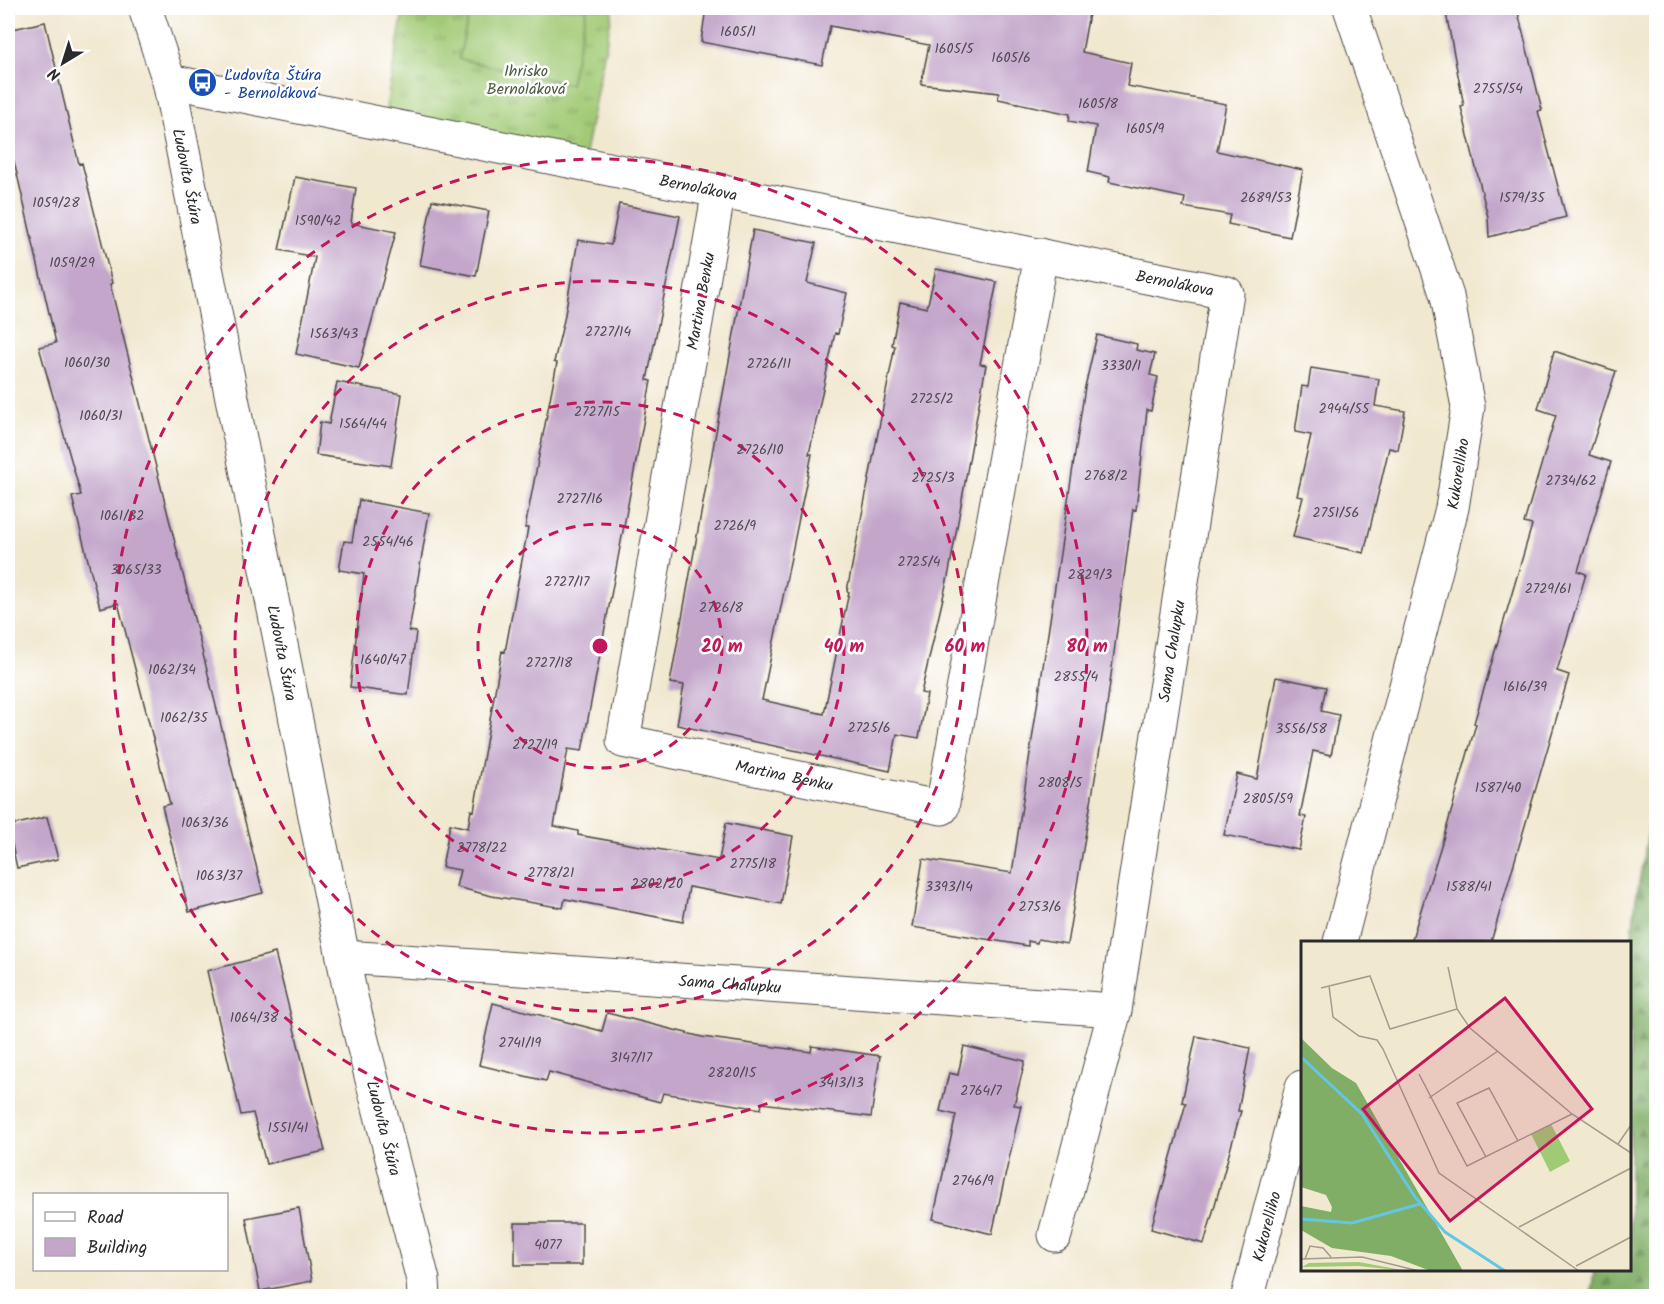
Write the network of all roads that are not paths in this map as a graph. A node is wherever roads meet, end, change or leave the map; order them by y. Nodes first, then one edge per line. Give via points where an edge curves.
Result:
1 (145, 8) edge
2 (1350, 8) edge
3 (169, 81) junction
4 (719, 190) junction
5 (1041, 255) junction
6 (1227, 293) joint
7 (1340, 941) edge
8 (345, 957) junction
9 (1115, 1010) junction
10 (1301, 1091) edge
11 (1055, 1235) dead end
12 (424, 1296) edge
13 (1248, 1296) edge

1 - 3 street, Ľudovíta Štúra
2 - 7 street, Kukorelliho via 1447,296 1468,407 1452,508
3 - 4 street, Bernolákova
3 - 8 street, Ľudovíta Štúra
4 - 5 street, Bernolákova
4 - 5 street, Martina Benku via 623,741 942,808
5 - 6 street, Bernolákova
6 - 9 street, Sama Chalupku
8 - 9 street, Sama Chalupku
8 - 12 street, Ľudovíta Štúra via 351,997
9 - 11 street, Sama Chalupku
10 - 13 street, Kukorelliho

